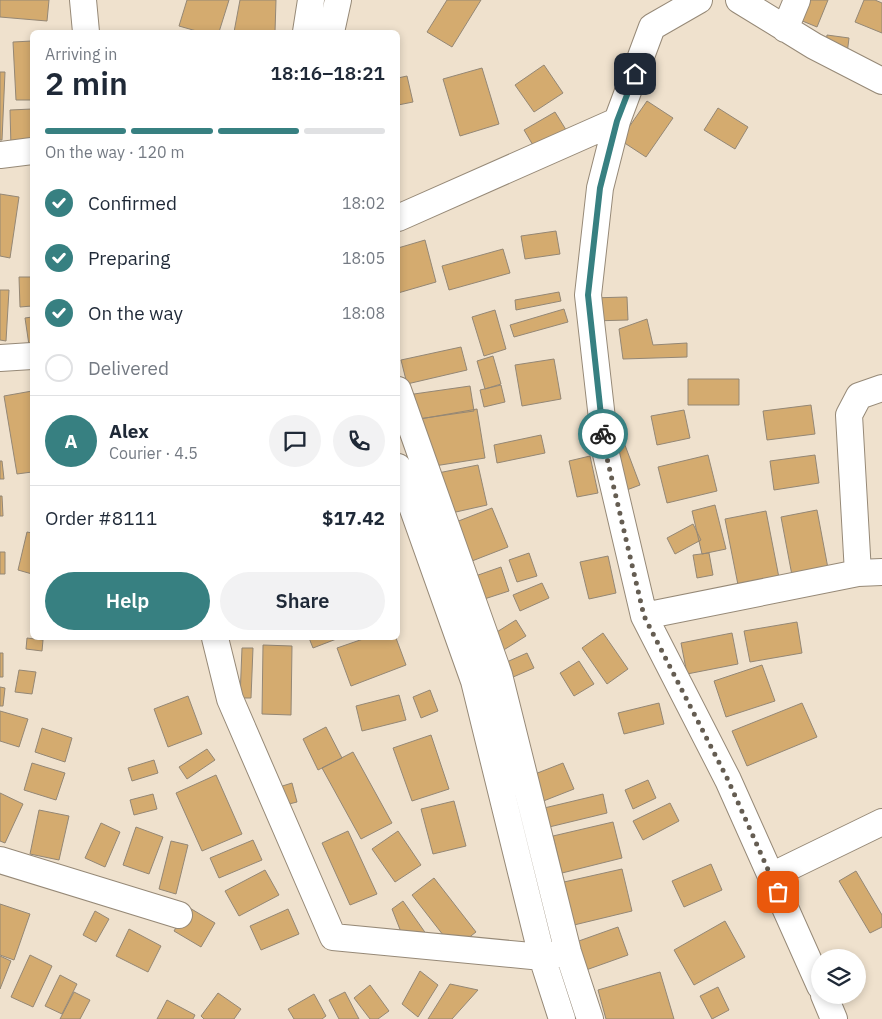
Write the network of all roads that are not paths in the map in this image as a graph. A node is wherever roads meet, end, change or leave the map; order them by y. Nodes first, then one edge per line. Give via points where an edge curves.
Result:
1 (83, 0) edge
2 (310, 0) edge
3 (338, 0) edge
4 (699, 0) edge
5 (739, 0) edge
6 (797, 0) edge
7 (785, 29) junction
8 (86, 30) edge
9 (306, 30) edge
10 (331, 30) edge
11 (882, 81) edge
12 (617, 121) junction
13 (30, 151) edge
14 (0, 155) edge
15 (400, 217) edge
16 (30, 356) edge
17 (0, 358) edge
18 (882, 388) edge
19 (400, 396) edge
20 (400, 479) edge
21 (405, 509) edge
22 (870, 572) edge
23 (644, 616) junction
24 (215, 640) edge
25 (882, 822) edge
26 (0, 860) edge
27 (771, 876) junction
28 (179, 915) dead end
29 (568, 952) junction
30 (542, 957) junction
31 (811, 966) edge
32 (828, 1004) edge
33 (562, 1019) edge
34 (590, 1019) edge
35 (834, 1019) edge

1 - 8 street
2 - 9 street
3 - 10 street
4 - 12 street via 652,27
5 - 7 street
6 - 7 street
7 - 11 street
12 - 15 street
12 - 23 street via 600,188 588,295 606,454
13 - 14 street
16 - 17 street
18 - 22 street via 859,396 849,415
19 - 29 street via 499,675
20 - 21 street
21 - 30 street via 474,681
22 - 23 street
23 - 27 street via 728,780
24 - 30 street via 230,699 333,937
25 - 27 street
26 - 28 street
27 - 31 street
29 - 30 street
29 - 34 street
30 - 33 street
32 - 35 street

